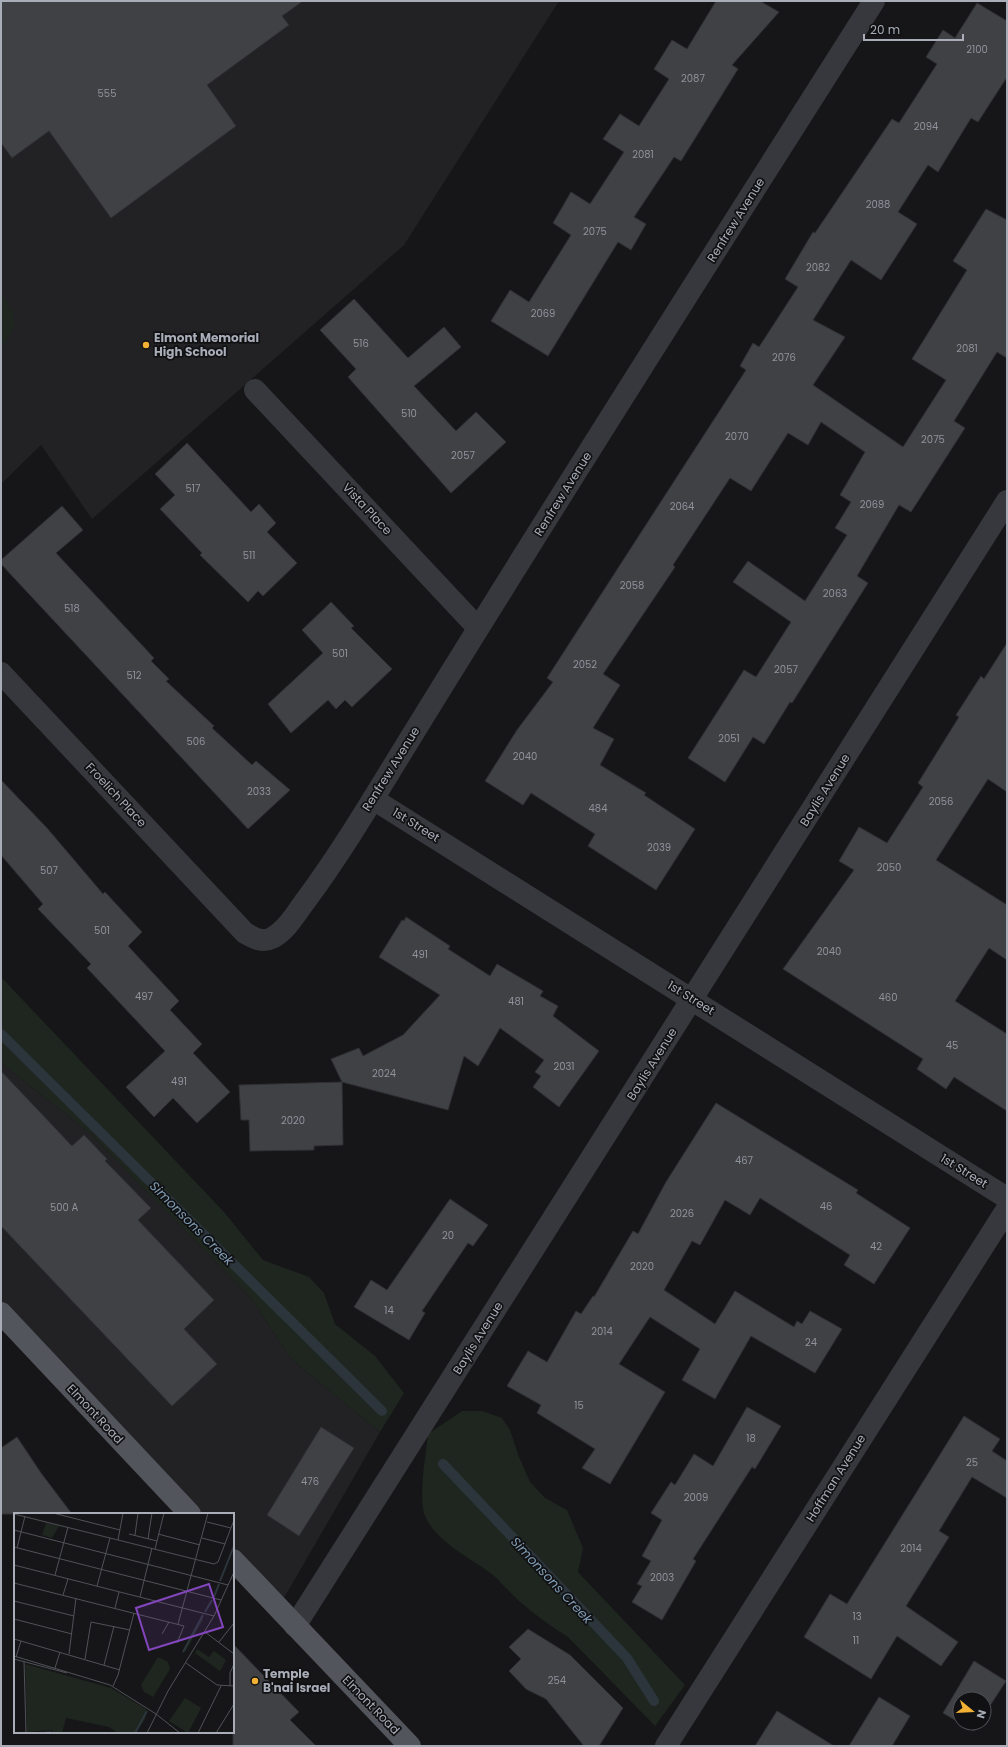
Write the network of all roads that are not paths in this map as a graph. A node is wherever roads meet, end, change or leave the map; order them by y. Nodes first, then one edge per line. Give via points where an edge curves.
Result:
1 (874, 1) edge
2 (255, 390) dead end
3 (1007, 501) edge
4 (478, 628) junction
5 (1, 673) edge
6 (373, 799) junction
7 (230, 916) joint
8 (693, 999) junction
9 (1007, 1198) edge
10 (1007, 1209) edge
11 (1, 1314) edge
12 (189, 1513) edge
13 (234, 1561) edge
14 (295, 1626) junction
15 (410, 1746) edge
16 (666, 1746) edge

1 - 4 street, Renfrew Avenue
2 - 4 street, Vista Place
3 - 8 street, Baylis Avenue
4 - 6 street, Renfrew Avenue
5 - 7 street, Froelich Place
6 - 7 street, Renfrew Avenue via 316,887 286,927 274,937 265,940 255,939
6 - 8 street, 1st Street
8 - 9 street, 1st Street
8 - 14 street, Baylis Avenue
10 - 16 street, Hoffman Avenue
11 - 12 main road, Elmont Road
13 - 14 main road, Elmont Road
14 - 15 main road, Elmont Road

